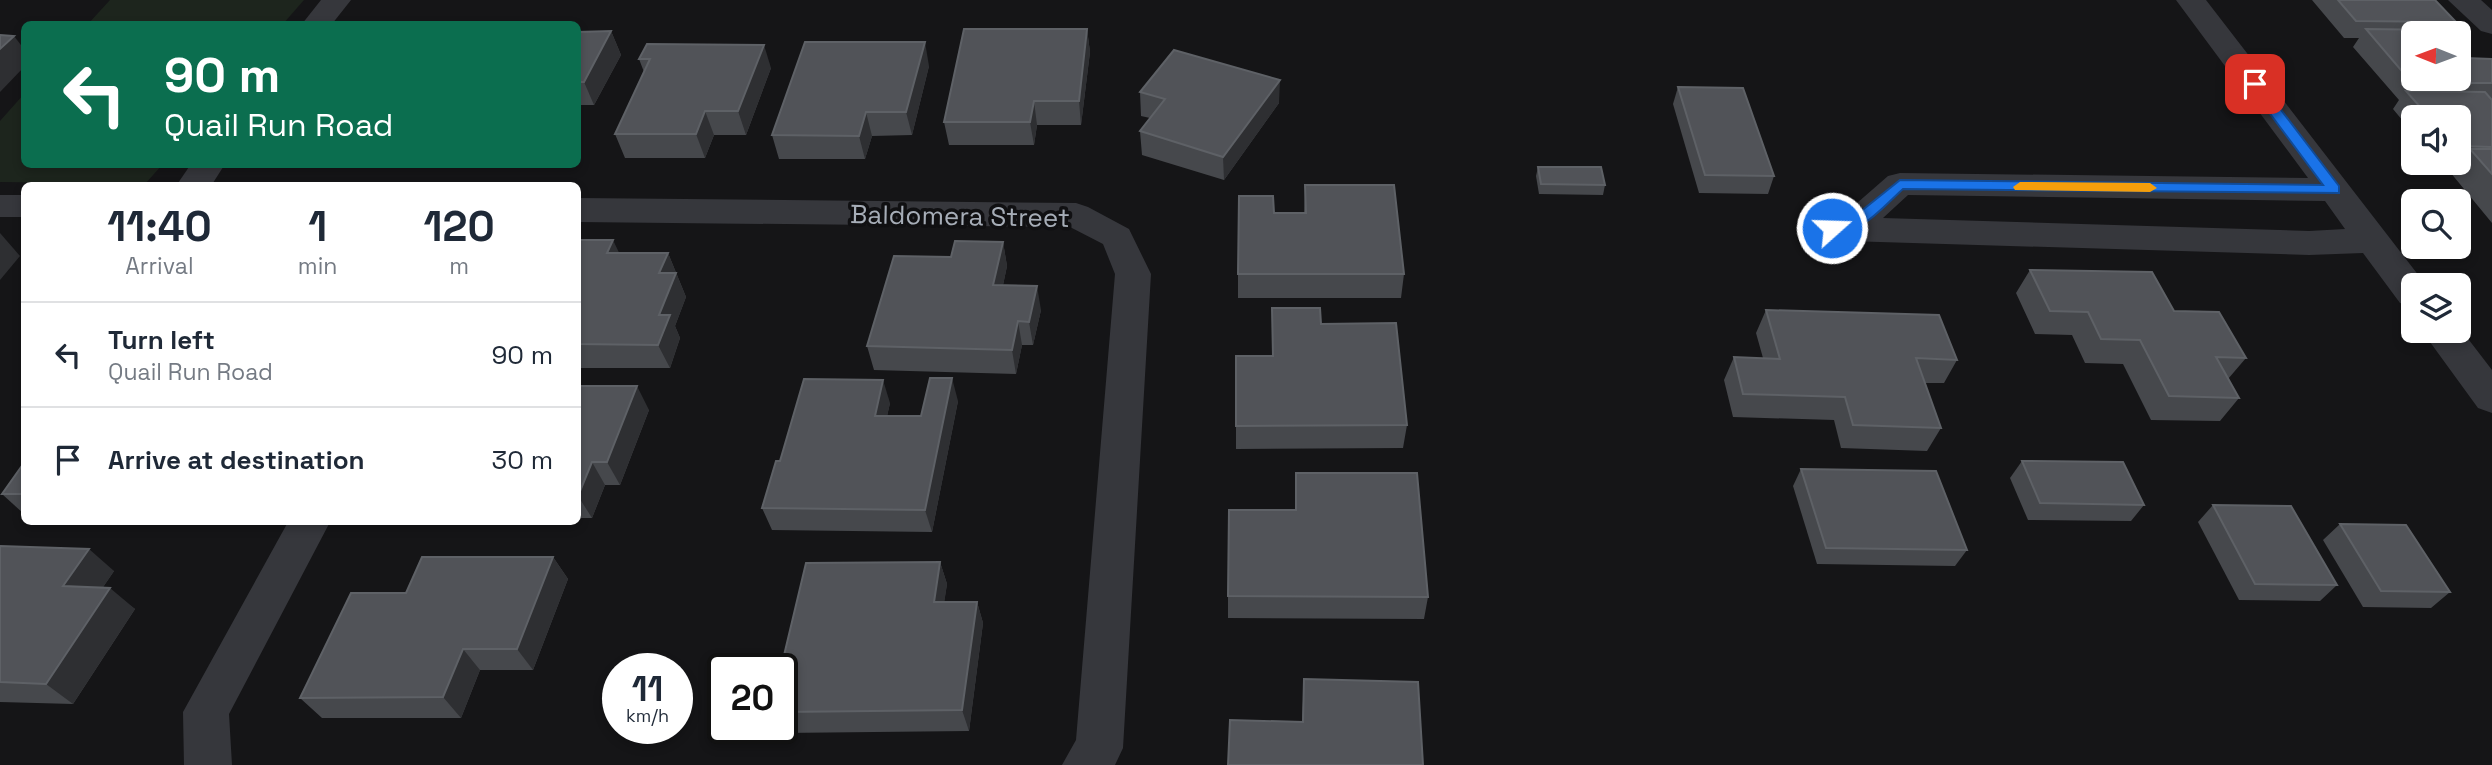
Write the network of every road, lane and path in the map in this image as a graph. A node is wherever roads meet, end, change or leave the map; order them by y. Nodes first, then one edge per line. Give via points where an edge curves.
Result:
1 (336, 0) edge
2 (2191, 0) edge
3 (319, 21) edge
4 (206, 168) edge
5 (195, 182) edge
6 (2334, 190) junction
7 (0, 206) edge
8 (21, 206) edge
9 (581, 210) edge
10 (2373, 240) junction
11 (2401, 278) edge
12 (2450, 343) edge
13 (2492, 398) edge
14 (307, 525) edge
15 (1092, 756) edge
16 (208, 765) edge

1 - 3 street
2 - 6 street
4 - 5 street
6 - 10 street
6 - 10 street via 1900,184 1832,228 2309,243
7 - 8 street
9 - 15 street, Baldomera Street via 1076,215 1117,237 1133,274
10 - 11 street
12 - 13 street
14 - 16 street via 206,712

